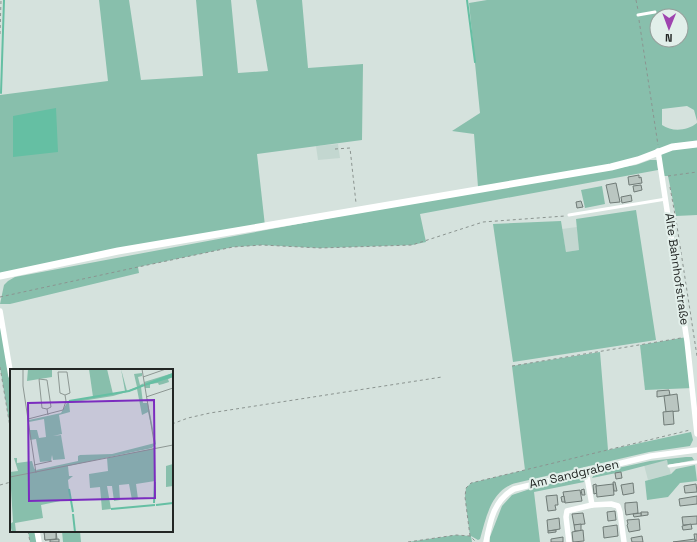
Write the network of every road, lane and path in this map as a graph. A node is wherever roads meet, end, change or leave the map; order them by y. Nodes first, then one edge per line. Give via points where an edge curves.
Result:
1 (1, 0) edge
2 (636, 0) edge
3 (649, 13) edge
4 (638, 14) junction
5 (0, 34) edge
6 (697, 144) edge
7 (336, 149) dead end
8 (658, 152) junction
9 (697, 172) edge
10 (663, 176) junction
11 (669, 183) dead end
12 (666, 199) junction
13 (356, 210) junction
14 (569, 215) joint
15 (0, 276) edge
16 (0, 297) edge
17 (0, 311) edge
18 (687, 337) junction
19 (697, 356) edge
20 (512, 366) dead end
21 (0, 367) edge
22 (10, 370) edge
23 (442, 377) dead end
24 (173, 424) edge
25 (10, 427) edge
26 (697, 429) edge
27 (697, 434) edge
28 (697, 450) edge
29 (697, 462) edge
30 (669, 466) dead end
31 (586, 471) junction
32 (10, 482) edge
33 (0, 485) edge
34 (592, 505) junction
35 (28, 532) edge
36 (37, 532) edge
37 (470, 536) junction
38 (30, 542) edge
39 (39, 542) edge
40 (408, 542) edge
41 (476, 542) edge
42 (486, 542) edge
43 (569, 542) edge
44 (624, 542) edge

1 - 5 path
2 - 4 path
3 - 4 lane
4 - 8 path
6 - 8 street via 672,147
7 - 13 path via 350,148
8 - 10 street, Alte Bahnhofstraße
8 - 13 street via 621,164
9 - 10 path
10 - 12 street, Alte Bahnhofstraße
11 - 19 path
12 - 14 lane
12 - 18 street, Alte Bahnhofstraße
13 - 15 street via 118,251
14 - 16 path via 483,222 412,246 233,247
17 - 22 street
18 - 20 path
18 - 26 street, Alte Bahnhofstraße
21 - 25 path
23 - 24 path via 210,413
26 - 27 street, Alte Bahnhofstraße
26 - 37 path via 471,483 466,488 464,497
28 - 31 street, Am Sandgraben via 651,456
29 - 30 lane
31 - 34 street
31 - 42 street, Am Sandgraben via 509,491 495,509
32 - 33 path
34 - 43 street via 567,511
34 - 44 street via 618,506
35 - 38 path
36 - 39 street
37 - 40 path via 456,535
37 - 41 path

